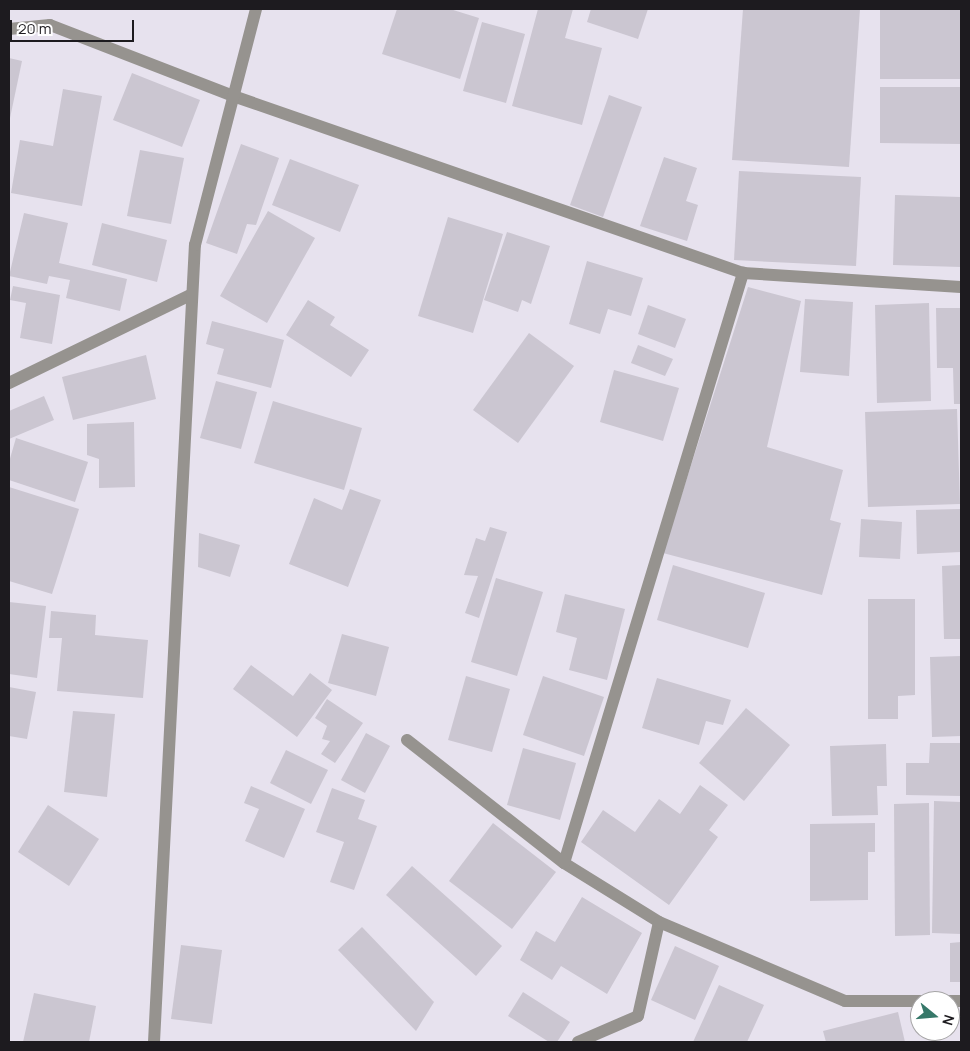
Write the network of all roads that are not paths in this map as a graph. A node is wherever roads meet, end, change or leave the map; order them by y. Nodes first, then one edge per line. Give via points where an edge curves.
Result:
1 (256, 9) edge
2 (9, 29) edge
3 (236, 97) junction
4 (742, 273) junction
5 (961, 286) edge
6 (192, 294) junction
7 (9, 383) edge
8 (407, 740) dead end
9 (564, 863) junction
10 (659, 922) junction
11 (910, 1001) edge
12 (154, 1042) edge
13 (578, 1042) edge

1 - 3 street
2 - 3 street via 50,25
3 - 4 street
3 - 6 street via 195,245
4 - 5 street
4 - 9 street
6 - 7 street
6 - 12 street
8 - 9 street
9 - 10 street
10 - 11 street via 845,1001
10 - 13 street via 638,1016

